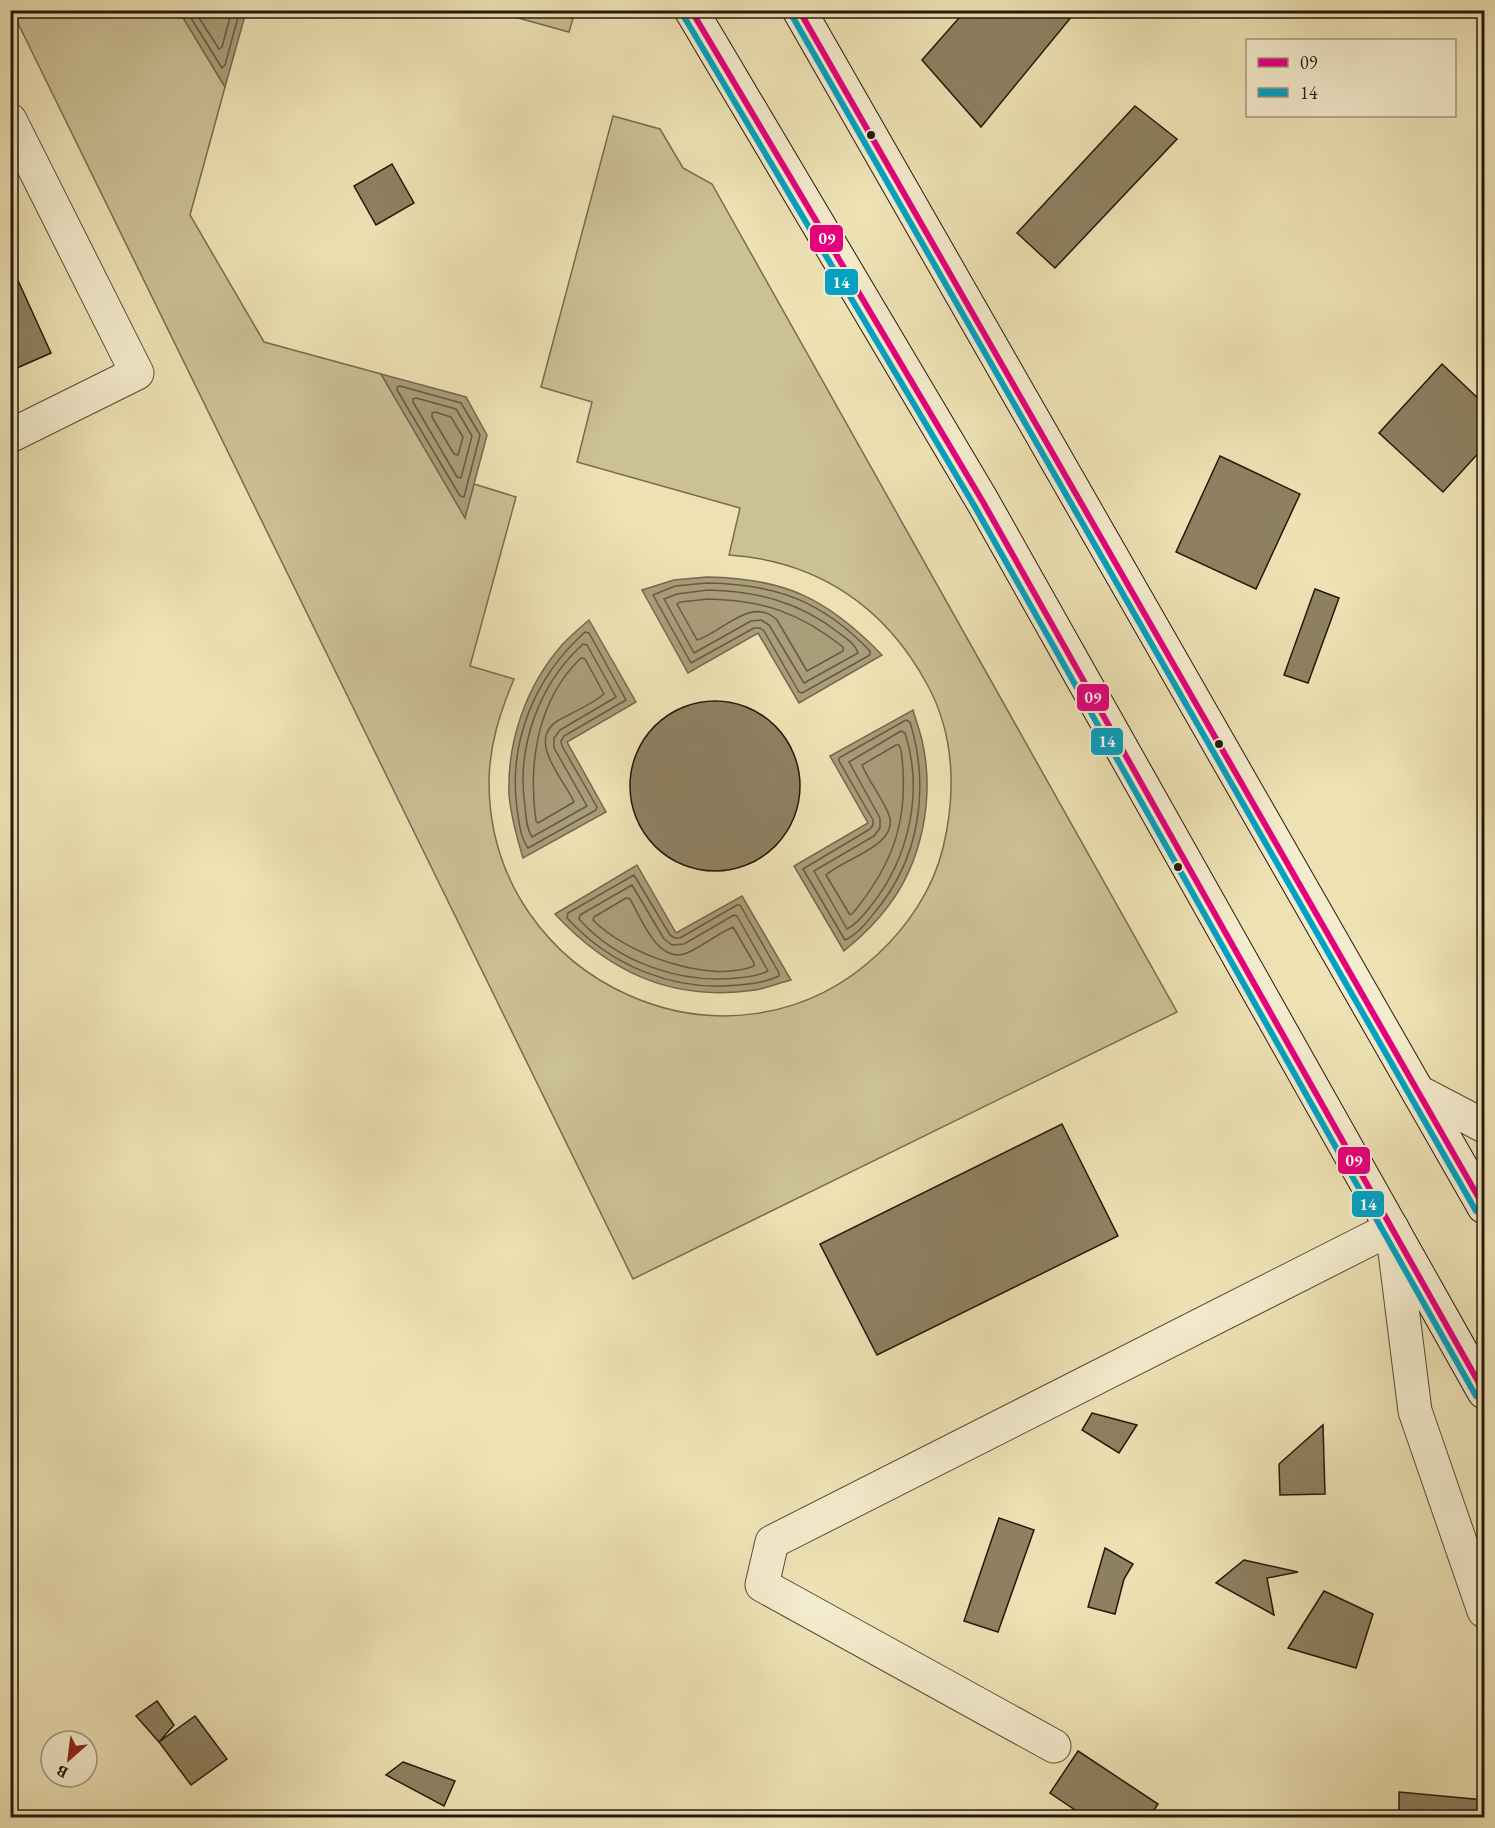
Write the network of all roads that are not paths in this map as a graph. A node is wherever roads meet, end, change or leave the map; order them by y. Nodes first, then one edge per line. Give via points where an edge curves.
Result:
1 (691, 10) edge
2 (800, 10) edge
3 (10, 120) edge
4 (10, 436) edge
5 (1419, 1092) junction
6 (1485, 1126) edge
7 (1485, 1207) edge
8 (1392, 1228) junction
9 (1485, 1392) edge
10 (1485, 1611) edge
11 (1054, 1746) dead end

1 - 8 main road via 983,502
2 - 5 main road
3 - 4 main road via 137,373
5 - 6 main road
5 - 7 main road
8 - 9 main road
8 - 10 main road via 1415,1411
8 - 11 main road via 772,1542 762,1586

